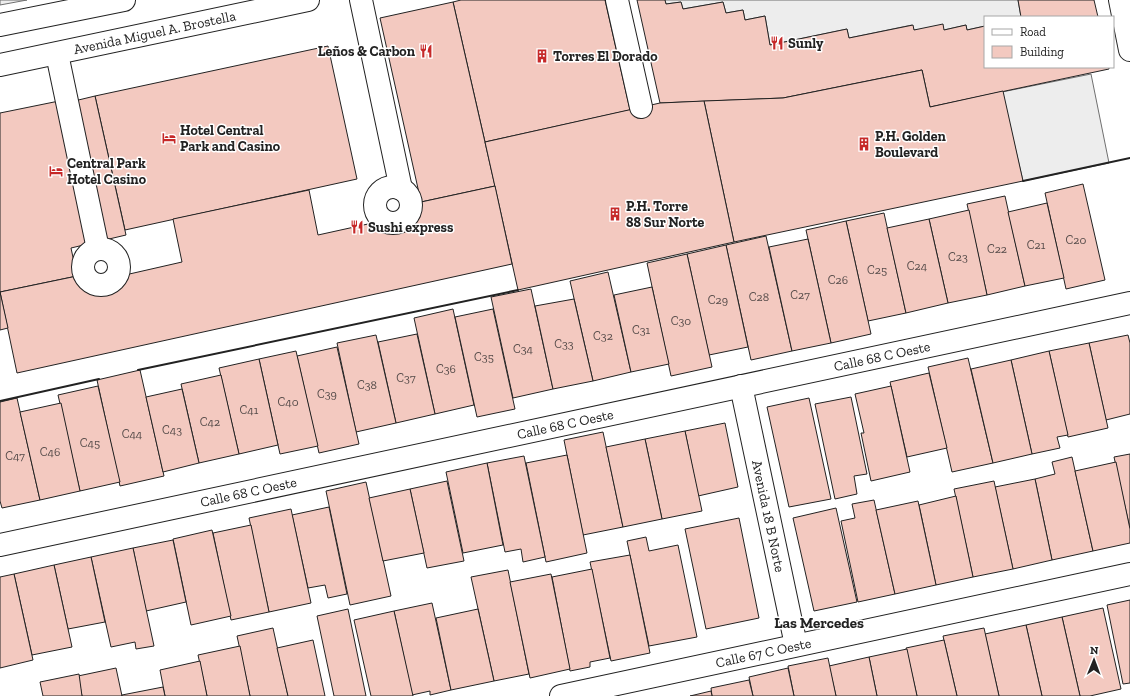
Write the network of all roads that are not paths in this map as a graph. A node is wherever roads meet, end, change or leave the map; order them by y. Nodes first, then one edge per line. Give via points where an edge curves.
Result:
1 (308, 0) edge
2 (361, 0) edge
3 (617, 0) edge
4 (1120, 0) edge
5 (114, 1) edge
6 (267, 5) edge
7 (0, 25) edge
8 (1130, 50) edge
9 (57, 54) junction
10 (0, 65) edge
11 (641, 107) dead end
12 (401, 189) dead end
13 (98, 249) dead end
14 (1130, 303) edge
15 (741, 386) junction
16 (0, 545) edge
17 (1130, 574) edge
18 (796, 645) junction
19 (561, 696) edge

1 - 6 street, Avenida Miguel A. Brostella
2 - 12 street
3 - 11 street
4 - 8 street
5 - 7 street
6 - 9 street, Avenida Miguel A. Brostella
9 - 10 street, Avenida Miguel A. Brostella
9 - 13 street
14 - 15 street, Calle 68 C Oeste
15 - 16 street, Calle 68 C Oeste
15 - 18 street, Avenida 18 B Norte
17 - 18 street, Calle 67 C Oeste
18 - 19 street, Calle 67 C Oeste

